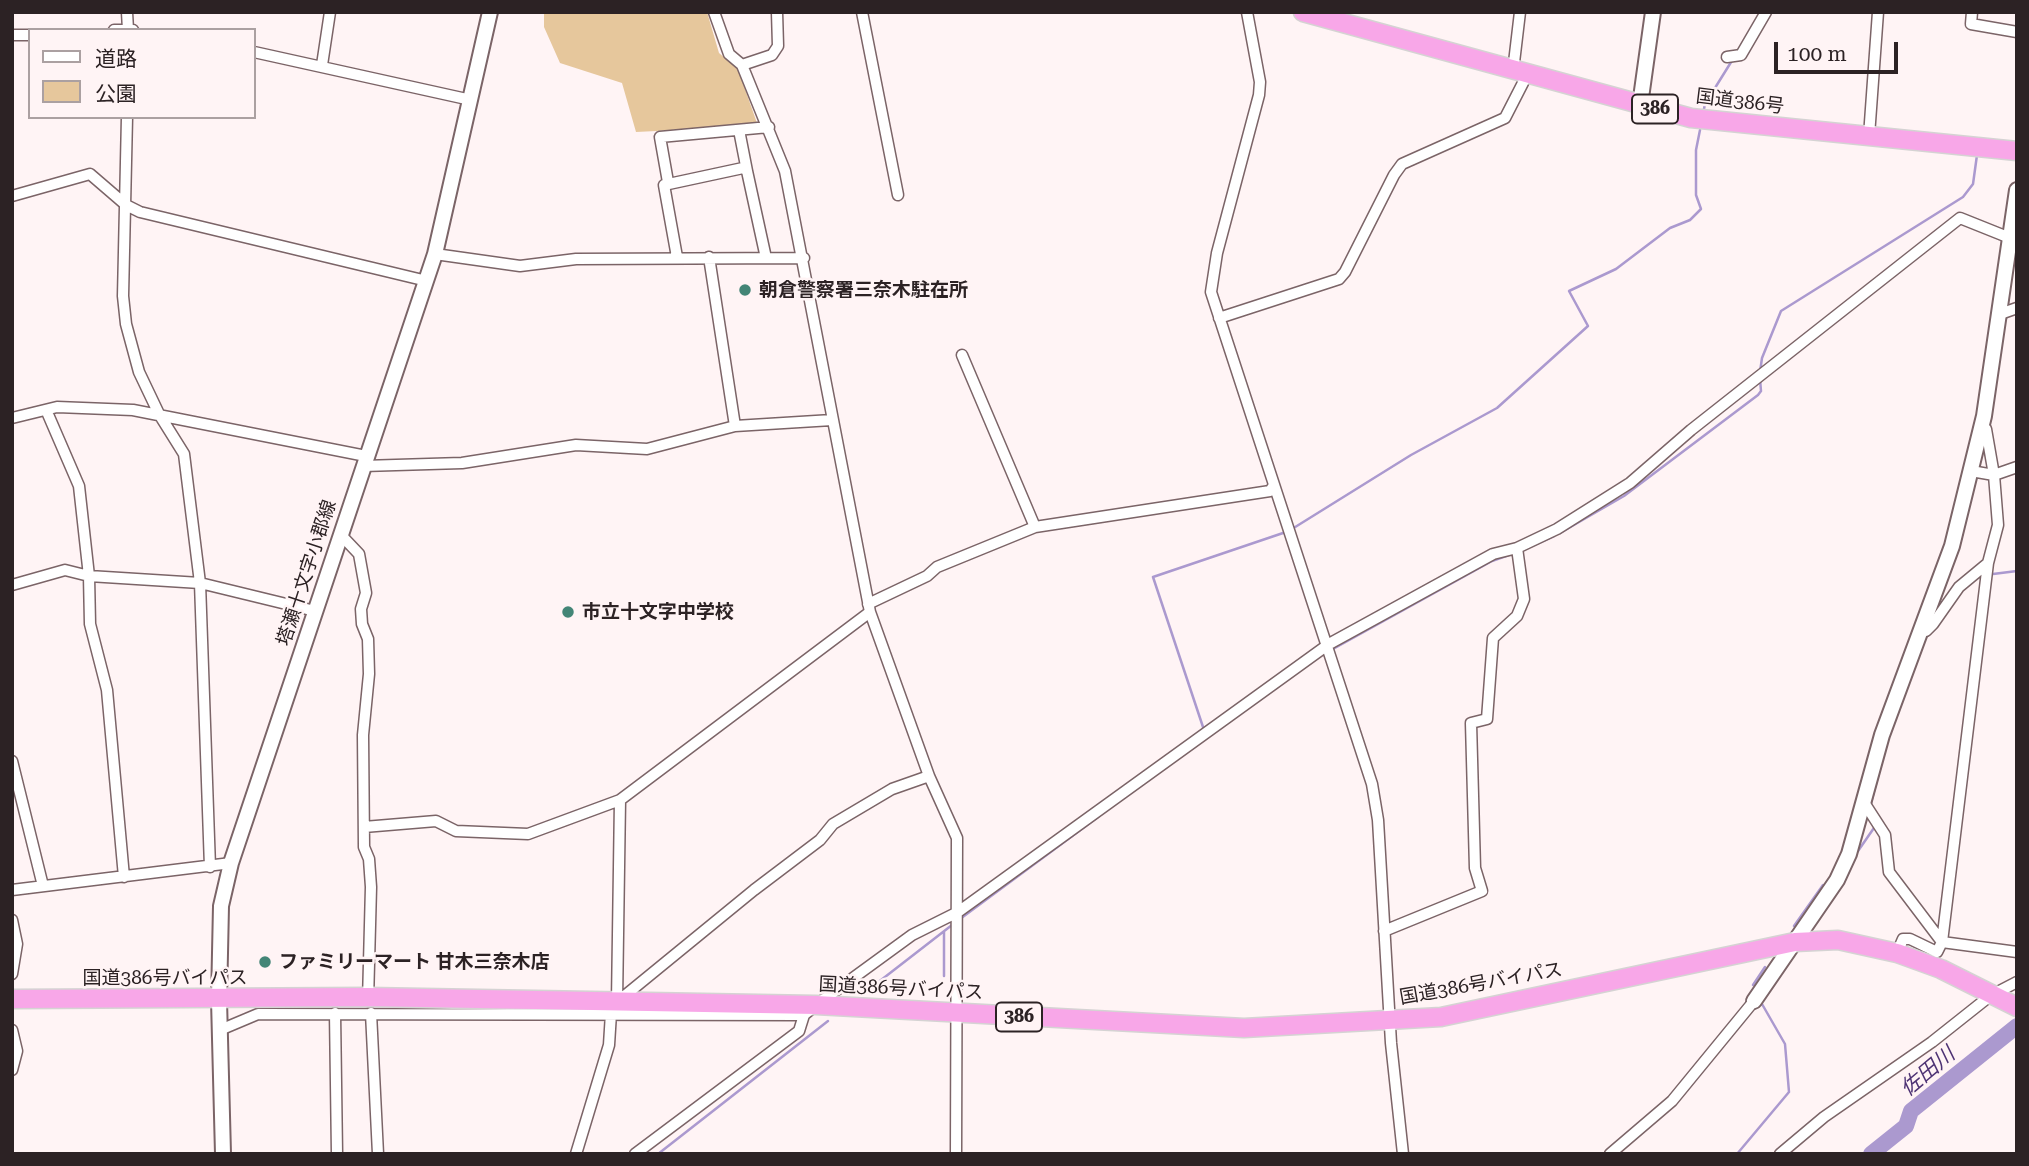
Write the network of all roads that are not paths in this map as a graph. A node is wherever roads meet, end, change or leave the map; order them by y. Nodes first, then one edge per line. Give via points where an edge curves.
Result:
1 (330, 12) edge
2 (490, 12) edge
3 (714, 12) edge
4 (778, 12) edge
5 (862, 12) edge
6 (1247, 12) edge
7 (1303, 12) edge
8 (1520, 12) edge
9 (1653, 12) edge
10 (1766, 12) edge
11 (1878, 12) edge
12 (1972, 12) edge
13 (2017, 32) edge
14 (256, 52) edge
15 (1728, 56) dead end
16 (322, 65) junction
17 (742, 65) junction
18 (1520, 73) junction
19 (471, 100) junction
20 (1640, 105) junction
21 (127, 119) edge
22 (768, 127) junction
23 (739, 130) junction
24 (1869, 136) junction
25 (2017, 151) edge
26 (747, 171) junction
27 (668, 182) junction
28 (2017, 190) edge
29 (898, 195) dead end
30 (12, 196) edge
31 (126, 205) junction
32 (2010, 237) junction
33 (435, 254) junction
34 (677, 257) junction
35 (709, 257) junction
36 (766, 258) junction
37 (804, 258) junction
38 (427, 281) junction
39 (2017, 308) edge
40 (2000, 314) junction
41 (1219, 318) junction
42 (962, 355) dead end
43 (47, 412) junction
44 (159, 414) junction
45 (12, 418) edge
46 (832, 420) junction
47 (734, 426) junction
48 (1982, 426) junction
49 (364, 461) junction
50 (2017, 467) edge
51 (1970, 471) junction
52 (1994, 475) junction
53 (1274, 485) junction
54 (1035, 527) junction
55 (340, 534) junction
56 (1517, 548) junction
57 (1988, 563) junction
58 (89, 576) junction
59 (200, 583) junction
60 (12, 585) edge
61 (869, 608) junction
62 (315, 611) junction
63 (1919, 631) junction
64 (1329, 644) junction
65 (12, 761) edge
66 (929, 776) junction
67 (620, 800) junction
68 (1865, 804) junction
69 (364, 827) junction
70 (231, 863) junction
71 (210, 867) junction
72 (124, 877) junction
73 (43, 886) junction
74 (12, 890) edge
75 (958, 912) junction
76 (12, 920) edge
77 (1384, 931) junction
78 (1942, 942) junction
79 (1795, 943) junction
80 (2017, 952) edge
81 (1897, 953) junction
82 (12, 974) edge
83 (2017, 982) edge
84 (12, 999) edge
85 (219, 1000) junction
86 (1754, 1001) joint
87 (2005, 1002) edge
88 (614, 1007) junction
89 (369, 1008) junction
90 (810, 1010) junction
91 (335, 1013) junction
92 (958, 1013) junction
93 (1390, 1022) junction
94 (12, 1030) edge
95 (220, 1030) junction
96 (12, 1070) edge
97 (223, 1154) edge
98 (337, 1154) edge
99 (378, 1154) edge
100 (576, 1154) edge
101 (635, 1154) edge
102 (956, 1154) edge
103 (1403, 1154) edge
104 (1610, 1154) edge
105 (1780, 1154) edge

1 - 16 street
2 - 19 main road, 塔瀬十文字小郡線
3 - 17 street via 729,54
4 - 17 street via 778,46 772,55
5 - 29 street
6 - 41 street via 1259,95 1217,253 1212,292
7 - 18 highway, 国道386号 / 386
8 - 18 street
9 - 20 main road
10 - 15 street via 1741,55
11 - 24 street
12 - 13 street via 1971,24
14 - 16 street
16 - 19 street
17 - 22 street
18 - 20 highway, 国道386号 / 386
18 - 41 street via 1505,118 1402,164 1339,279
19 - 33 main road, 塔瀬十文字小郡線
20 - 24 highway, 国道386号 / 386 via 1704,120
21 - 31 street
22 - 23 street
22 - 37 street via 785,171
23 - 26 street
23 - 27 street via 660,137
24 - 25 highway, 国道386号 / 386
26 - 27 street via 743,167
26 - 36 street
27 - 34 street via 664,185
28 - 32 main road
30 - 31 street via 90,174
31 - 38 street
31 - 44 street via 126,324 131,350
32 - 40 main road
32 - 56 street via 1960,218 1630,483
33 - 34 street via 520,266 576,259
33 - 38 main road, 塔瀬十文字小郡線
34 - 35 street
35 - 36 street
35 - 47 street
36 - 37 street
37 - 46 street
38 - 49 main road, 塔瀬十文字小郡線
39 - 40 street
40 - 48 main road
41 - 53 street
42 - 54 street
43 - 44 street via 57,407 82,407
43 - 45 street
43 - 58 street via 79,486
44 - 49 street
44 - 59 street via 184,454
46 - 47 street
46 - 61 street
47 - 49 street via 647,449 576,445 463,463
48 - 51 main road
48 - 52 street
49 - 55 main road, 塔瀬十文字小郡線
50 - 52 street
51 - 52 street
51 - 63 main road via 1952,546
52 - 57 street via 1998,525
53 - 54 street via 1270,491
53 - 64 street
54 - 61 street via 937,567
55 - 62 main road, 塔瀬十文字小郡線
55 - 69 street via 359,554 366,593 361,609 369,674 363,735
56 - 64 street via 1493,554
56 - 77 street via 1524,599 1517,616 1493,638 1487,719 1471,723 1475,868 1482,891
57 - 63 street via 1959,587 1926,631
57 - 78 street
58 - 59 street
58 - 60 street via 65,570
58 - 72 street via 90,624 107,690
59 - 62 street
59 - 71 street
61 - 66 street
61 - 67 street
62 - 70 main road, 塔瀬十文字小郡線
63 - 68 main road via 1882,735
64 - 75 street
64 - 77 street via 1375,798
65 - 73 street
66 - 75 street via 957,838
66 - 88 street via 892,789 833,824 820,840
67 - 69 street via 528,834 456,831 436,821
67 - 88 street
68 - 78 street via 1885,835 1889,872
68 - 79 main road via 1837,880
69 - 89 street via 371,887
70 - 71 street
70 - 85 main road, 塔瀬十文字小郡線 via 221,906
71 - 72 street
72 - 73 street
73 - 74 street
75 - 90 street via 912,935
75 - 92 street
76 - 82 street via 17,944
77 - 93 street
78 - 80 street
78 - 81 street via 1937,952 1903,939
79 - 81 highway, 国道386号バイパス / 386 via 1838,940
79 - 86 main road
79 - 93 highway, 国道386号バイパス / 386 via 1441,1017
81 - 87 highway, 国道386号バイパス / 386 via 1941,969
83 - 87 street
84 - 85 highway, 国道386号バイパス / 386
85 - 89 highway, 国道386号バイパス / 386
85 - 95 main road, 塔瀬十文字小郡線
86 - 104 street via 1672,1101
87 - 105 street via 1932,1042 1824,1117
88 - 89 highway, 国道386号バイパス / 386
88 - 90 highway, 国道386号バイパス / 386
88 - 100 street via 609,1045
89 - 91 street
89 - 99 street
90 - 92 highway, 国道386号バイパス / 386
90 - 101 street via 799,1031
91 - 95 street via 258,1014
91 - 98 street
92 - 93 highway, 国道386号バイパス / 386 via 1244,1028
92 - 102 street
93 - 103 street
94 - 96 street via 17,1051
95 - 97 main road, 塔瀬十文字小郡線

